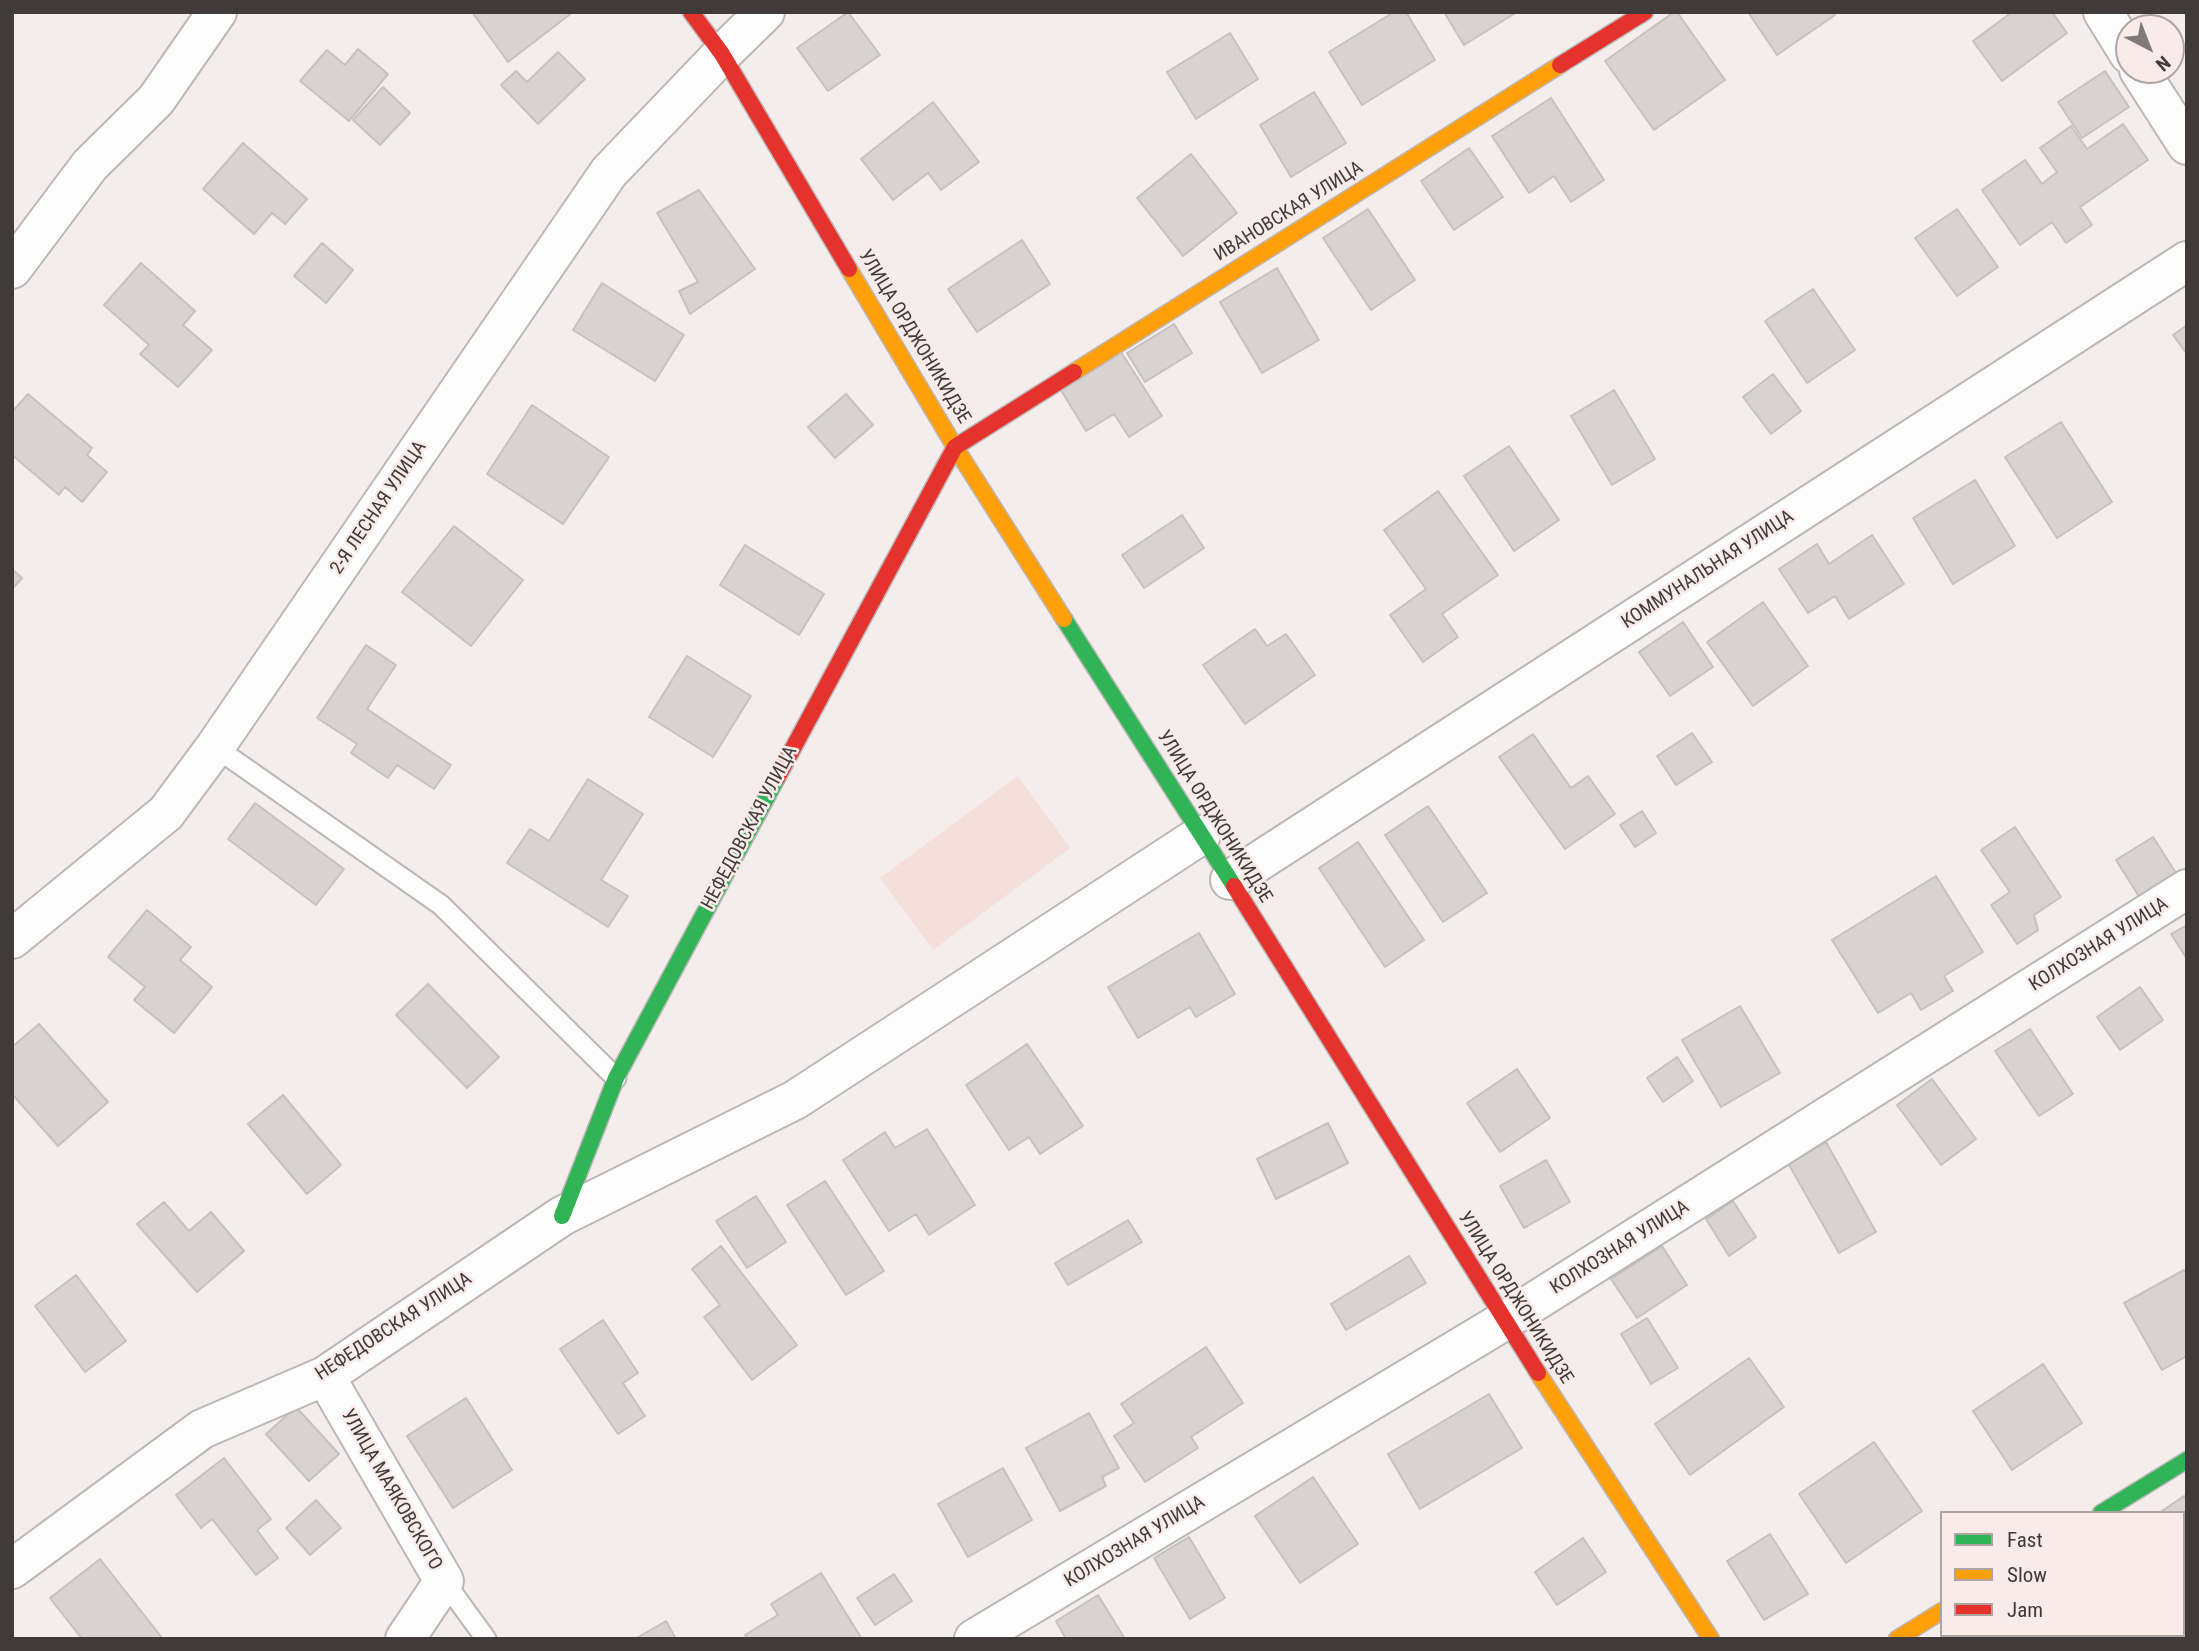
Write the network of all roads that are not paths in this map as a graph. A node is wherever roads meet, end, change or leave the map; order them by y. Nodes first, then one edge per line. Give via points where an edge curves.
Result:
1 (217, 12) edge
2 (691, 12) edge
3 (765, 12) edge
4 (1646, 12) edge
5 (2103, 12) edge
6 (2115, 31) edge
7 (722, 54) junction
8 (2148, 84) edge
9 (2187, 145) edge
10 (2187, 261) edge
11 (12, 269) edge
12 (955, 447) junction
13 (215, 747) junction
14 (1201, 835) junction
15 (1230, 880) junction
16 (2187, 889) edge
17 (12, 939) edge
18 (616, 1078) junction
19 (562, 1216) junction
20 (1504, 1321) junction
21 (325, 1376) junction
22 (2187, 1460) edge
23 (2104, 1511) edge
24 (12, 1569) edge
25 (444, 1581) junction
26 (1940, 1612) edge
27 (405, 1639) edge
28 (486, 1639) edge
29 (974, 1639) edge
30 (1710, 1639) edge
31 (1897, 1639) edge

1 - 11 street via 156,100 90,165
2 - 7 street, УЛИЦА ОРДЖОНИКИДЗЕ
3 - 7 street, 2-Я ЛЕСНАЯ УЛИЦА
4 - 12 street, ИВАНОВСКАЯ УЛИЦА
5 - 6 street
7 - 12 street, УЛИЦА ОРДЖОНИКИДЗЕ
7 - 13 street, 2-Я ЛЕСНАЯ УЛИЦА via 609,172
8 - 9 street
10 - 15 street, КОММУНАЛЬНАЯ УЛИЦА
12 - 14 street, УЛИЦА ОРДЖОНИКИДЗЕ
12 - 18 street, НЕФЕДОВСКАЯ УЛИЦА
13 - 17 street, 2-Я ЛЕСНАЯ УЛИЦА via 166,813
13 - 18 lane via 441,905
14 - 15 street, УЛИЦА ОРДЖОНИКИДЗЕ
14 - 19 street, НЕФЕДОВСКАЯ УЛИЦА via 794,1100
15 - 20 street, УЛИЦА ОРДЖОНИКИДЗЕ
16 - 20 street, КОЛХОЗНАЯ УЛИЦА
18 - 19 street, НЕФЕДОВСКАЯ УЛИЦА
19 - 21 street, НЕФЕДОВСКАЯ УЛИЦА
20 - 29 street, КОЛХОЗНАЯ УЛИЦА
20 - 30 street, УЛИЦА ОРДЖОНИКИДЗЕ
21 - 24 street, НЕФЕДОВСКАЯ УЛИЦА via 202,1429
21 - 25 street, УЛИЦА МАЯКОВСКОГО
22 - 23 street
25 - 27 street, УЛИЦА МАЯКОВСКОГО
25 - 28 lane
26 - 31 street

